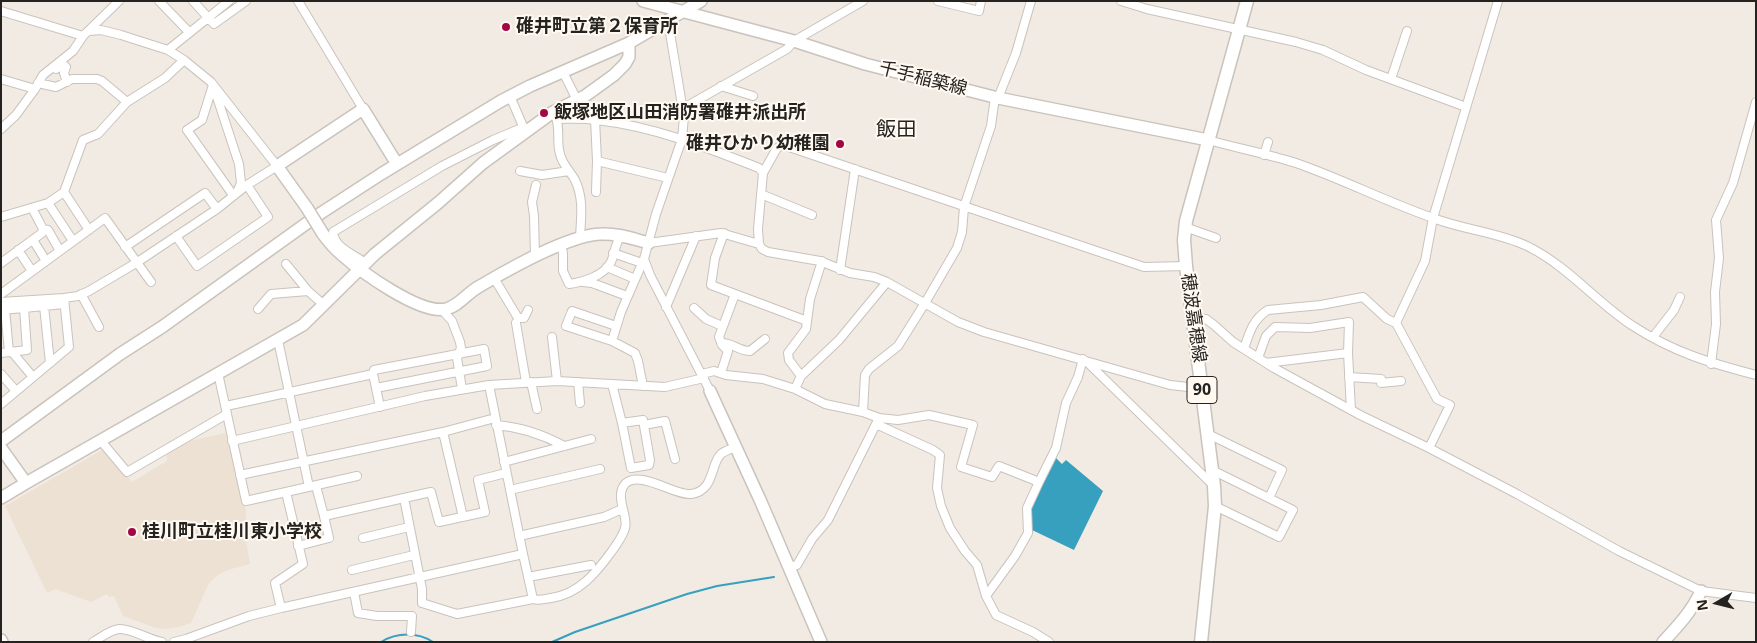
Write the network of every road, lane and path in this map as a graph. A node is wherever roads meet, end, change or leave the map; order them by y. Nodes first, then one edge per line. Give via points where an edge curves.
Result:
1 (159, 1) edge
2 (193, 1) edge
3 (229, 1) edge
4 (246, 1) edge
5 (298, 1) edge
6 (643, 1) edge
7 (701, 1) edge
8 (863, 1) edge
9 (938, 1) edge
10 (981, 1) edge
11 (1031, 1) edge
12 (1121, 1) edge
13 (1248, 1) edge
14 (1498, 1) edge
15 (118, 2) edge
16 (1, 11) edge
17 (682, 13) junction
18 (208, 17) junction
19 (668, 21) junction
20 (1239, 31) junction
21 (1407, 31) dead end
22 (189, 32) junction
23 (86, 34) junction
24 (794, 41) junction
25 (630, 43) junction
26 (168, 50) junction
27 (184, 60) junction
28 (47, 72) junction
29 (562, 72) junction
30 (1, 79) edge
31 (1391, 79) junction
32 (67, 82) junction
33 (213, 85) junction
34 (37, 86) junction
35 (721, 86) junction
36 (510, 96) junction
37 (753, 96) dead end
38 (996, 97) junction
39 (577, 100) junction
40 (127, 102) junction
41 (1756, 102) edge
42 (1466, 107) junction
43 (682, 108) junction
44 (363, 109) junction
45 (555, 115) junction
46 (595, 119) junction
47 (1, 129) edge
48 (524, 129) junction
49 (682, 139) junction
50 (1208, 140) junction
51 (1268, 142) dead end
52 (1264, 155) junction
53 (597, 161) junction
54 (397, 164) junction
55 (277, 166) junction
56 (855, 169) junction
57 (520, 171) dead end
58 (569, 171) junction
59 (763, 173) junction
60 (668, 178) junction
61 (247, 184) junction
62 (536, 185) dead end
63 (64, 192) junction
64 (596, 192) dead end
65 (235, 194) junction
66 (761, 194) junction
67 (48, 203) junction
68 (964, 206) junction
69 (32, 208) junction
70 (217, 209) junction
71 (812, 215) dead end
72 (1, 217) edge
73 (1433, 218) junction
74 (1186, 227) junction
75 (43, 228) junction
76 (89, 230) junction
77 (724, 233) junction
78 (621, 235) junction
79 (176, 236) junction
80 (696, 236) junction
81 (580, 237) junction
82 (1216, 238) dead end
83 (33, 240) junction
84 (73, 241) junction
85 (649, 243) junction
86 (758, 244) junction
87 (561, 245) junction
88 (125, 247) junction
89 (18, 250) junction
90 (60, 251) junction
91 (613, 253) junction
92 (535, 257) junction
93 (46, 261) junction
94 (643, 261) junction
95 (822, 261) junction
96 (1, 263) edge
97 (136, 263) junction
98 (286, 264) dead end
99 (361, 264) junction
100 (1186, 266) junction
101 (606, 267) junction
102 (840, 270) junction
103 (32, 271) junction
104 (494, 278) junction
105 (635, 279) junction
106 (1, 282) edge
107 (151, 282) dead end
108 (581, 282) junction
109 (887, 282) junction
110 (4, 292) edge
111 (308, 292) junction
112 (80, 294) junction
113 (735, 294) junction
114 (628, 296) junction
115 (1680, 297) dead end
116 (64, 301) junction
117 (925, 303) junction
118 (324, 305) junction
119 (44, 306) junction
120 (2, 307) edge
121 (666, 307) junction
122 (24, 308) junction
123 (694, 308) dead end
124 (258, 309) dead end
125 (442, 310) junction
126 (528, 310) dead end
127 (1193, 318) junction
128 (807, 321) junction
129 (1396, 323) junction
130 (516, 324) dead end
131 (616, 326) junction
132 (722, 326) junction
133 (99, 327) dead end
134 (552, 337) dead end
135 (1653, 338) junction
136 (765, 339) dead end
137 (278, 340) junction
138 (612, 341) junction
139 (721, 343) junction
140 (1244, 349) junction
141 (7, 352) edge
142 (460, 353) junction
143 (1348, 353) junction
144 (1258, 358) junction
145 (1084, 360) junction
146 (50, 363) junction
147 (1266, 363) junction
148 (1711, 364) junction
149 (459, 371) junction
150 (218, 373) junction
151 (721, 373) junction
152 (1, 374) edge
153 (373, 374) junction
154 (1756, 375) edge
155 (703, 376) junction
156 (801, 376) junction
157 (33, 377) junction
158 (1349, 377) junction
159 (557, 381) junction
160 (1401, 381) dead end
161 (528, 382) junction
162 (578, 382) junction
163 (1201, 382) junction
164 (612, 384) junction
165 (488, 386) junction
166 (643, 386) junction
167 (376, 388) junction
168 (462, 389) junction
169 (795, 389) junction
170 (16, 391) junction
171 (710, 391) joint
172 (289, 392) junction
173 (580, 403) dead end
174 (1, 404) edge
175 (380, 407) junction
176 (537, 409) dead end
177 (227, 410) junction
178 (1351, 410) junction
179 (863, 412) junction
180 (878, 421) junction
181 (496, 422) junction
182 (622, 423) junction
183 (644, 425) junction
184 (296, 426) junction
185 (442, 432) junction
186 (1208, 434) junction
187 (591, 439) dead end
188 (1, 440) edge
189 (232, 440) junction
190 (101, 441) junction
191 (564, 446) junction
192 (735, 446) junction
193 (1, 448) edge
194 (1429, 448) junction
195 (675, 459) dead end
196 (304, 461) junction
197 (504, 462) junction
198 (600, 469) dead end
199 (1212, 470) junction
200 (506, 473) junction
201 (240, 475) junction
202 (357, 476) dead end
203 (1039, 482) junction
204 (26, 483) junction
205 (1214, 486) junction
206 (313, 487) junction
207 (510, 490) junction
208 (286, 492) junction
209 (1, 498) edge
210 (404, 498) junction
211 (1269, 498) junction
212 (1215, 506) junction
213 (622, 509) junction
214 (324, 516) junction
215 (463, 517) junction
216 (409, 527) junction
217 (519, 536) junction
218 (362, 538) dead end
219 (298, 546) junction
220 (523, 554) junction
221 (414, 555) junction
222 (591, 566) dead end
223 (788, 567) junction
224 (352, 570) dead end
225 (420, 578) junction
226 (528, 578) junction
227 (1701, 591) junction
228 (354, 592) junction
229 (986, 596) junction
230 (1756, 598) edge
231 (533, 599) junction
232 (280, 608) junction
233 (411, 632) dead end
234 (93, 642) edge
235 (162, 642) edge
236 (174, 642) edge
237 (821, 642) edge
238 (1049, 642) edge
239 (1201, 642) edge
240 (1663, 642) edge

1 - 22 street
2 - 18 street
3 - 18 street
4 - 18 street via 214,24
5 - 44 street
6 - 17 street, 千手稲築線
7 - 17 street
8 - 24 street
9 - 10 street via 979,11
11 - 38 street via 1016,52
12 - 20 street
13 - 20 main road, 穂波嘉穂線 / 90
14 - 42 street
15 - 23 street
16 - 23 street
17 - 19 street
17 - 24 street, 千手稲築線
18 - 22 street
19 - 25 street
19 - 43 street
20 - 31 street via 1323,50
20 - 50 main road, 穂波嘉穂線 / 90
21 - 31 street
22 - 26 street
23 - 26 street via 96,30 107,31
23 - 28 street via 74,51
24 - 35 street via 788,48
24 - 38 street, 千手稲築線 via 865,64
25 - 29 street
25 - 39 street via 625,64 602,85
26 - 27 street
27 - 33 street
27 - 40 street via 165,78
28 - 32 street via 64,65
28 - 34 street
29 - 36 street
29 - 39 street
30 - 34 street
31 - 42 street
32 - 34 street via 56,87
32 - 40 street via 78,78 97,79
33 - 55 street
33 - 65 street via 239,164 241,183
33 - 65 street via 202,120 188,130
34 - 47 street via 16,115
35 - 37 street
35 - 43 street
36 - 48 street
36 - 54 street
38 - 50 street, 千手稲築線
38 - 68 street via 991,126
39 - 45 street
40 - 63 street via 98,134 83,140
41 - 148 street via 1733,183 1716,220 1716,324
42 - 73 street
43 - 49 street
44 - 54 street
44 - 55 street
45 - 46 street
45 - 48 street
45 - 58 street via 560,154
46 - 49 street
46 - 53 street
48 - 99 street
48 - 99 street via 510,132 442,166 333,232 336,241
49 - 59 street via 758,168
49 - 60 street
50 - 52 street
50 - 74 main road, 穂波嘉穂線 / 90
51 - 52 street
52 - 73 street via 1296,163
53 - 60 street
53 - 64 street
54 - 188 street via 321,213
55 - 61 street
55 - 99 street, bridge via 340,254
56 - 59 street via 784,145 777,148
56 - 68 street
56 - 102 street
57 - 58 street via 542,175
58 - 81 street via 581,199
59 - 66 street
60 - 85 street
61 - 65 street
61 - 79 street via 268,217 197,266
62 - 92 street via 532,202
63 - 67 street
63 - 76 street
65 - 70 street
66 - 71 street
66 - 86 street
67 - 69 street
67 - 84 street
68 - 100 street via 1144,267
68 - 117 street via 957,248
69 - 72 street
69 - 75 street
70 - 79 street
70 - 88 street via 205,193
73 - 129 street via 1425,261
73 - 135 street via 1526,245 1559,266 1632,326
74 - 82 street
74 - 100 main road, 穂波嘉穂線 / 90
75 - 83 street
75 - 90 street via 48,230
76 - 84 street
76 - 88 street via 104,218
77 - 80 street
77 - 86 street
77 - 113 street via 714,258 711,284
78 - 81 street
78 - 85 street
78 - 91 street
79 - 97 street
80 - 85 street
80 - 121 street
81 - 87 street
83 - 89 street
83 - 93 street
84 - 90 street
85 - 94 street
86 - 95 street via 768,252
87 - 92 street
87 - 108 street via 563,271 568,284
88 - 97 street
89 - 96 street
89 - 103 street
90 - 93 street
91 - 94 street
91 - 101 street
92 - 104 street
93 - 103 street
94 - 105 street
94 - 121 street
95 - 102 street
95 - 128 street
97 - 107 street
97 - 112 street
98 - 111 street
99 - 118 street
99 - 125 street via 385,288 422,306
100 - 127 main road, 穂波嘉穂線 / 90
101 - 105 street
101 - 108 street
102 - 109 street
103 - 110 street
104 - 125 street
104 - 126 street via 518,318 524,318
105 - 114 street
106 - 110 street
108 - 114 street
109 - 117 street
109 - 156 street via 839,340
111 - 118 street
111 - 124 street via 271,294
112 - 116 street
112 - 133 street
113 - 128 street
113 - 132 street
114 - 131 street
115 - 135 street
116 - 119 street
116 - 120 street
116 - 146 street via 69,347
117 - 145 street via 984,332
117 - 179 street via 898,346 865,375
118 - 137 street via 303,325
119 - 122 street
119 - 146 street
120 - 122 street
120 - 141 street
121 - 155 street
122 - 141 street via 28,350
123 - 132 street via 706,319
125 - 142 street via 456,327
127 - 140 street via 1206,319
127 - 163 main road, 穂波嘉穂線 / 90
128 - 156 street via 804,334 788,356
129 - 140 street via 1363,298 1268,310 1251,327
129 - 194 street via 1437,399 1450,406
130 - 161 street
131 - 138 street
131 - 138 street via 572,311 566,326
132 - 139 street
134 - 159 street
135 - 148 street
136 - 139 street via 750,351
137 - 150 street
137 - 172 street
138 - 166 street via 635,353
139 - 151 street via 728,351
140 - 144 street
141 - 157 street
142 - 149 street via 457,358
142 - 149 street via 484,349 487,366
142 - 153 street via 374,370
143 - 144 street via 1350,322 1310,328 1275,327 1266,336
143 - 147 street
143 - 158 street
144 - 147 street
145 - 163 street via 1178,387
145 - 203 street via 1066,402 1056,448
145 - 205 street
146 - 157 street
147 - 178 street
148 - 154 street
149 - 167 street
149 - 168 street
150 - 177 street
150 - 190 street
151 - 155 street via 714,371
151 - 169 street via 763,379
152 - 170 street
153 - 167 street
153 - 172 street
155 - 166 street via 665,387
155 - 171 street
156 - 169 street
157 - 170 street
158 - 160 street via 1381,379 1381,383
158 - 178 street
159 - 161 street
159 - 162 street
161 - 165 street
161 - 176 street
162 - 164 street
162 - 173 street
163 - 186 main road, 穂波嘉穂線 / 90
164 - 166 street
164 - 182 street
165 - 168 street
165 - 181 street
167 - 175 street
168 - 175 street
169 - 179 street via 825,404
170 - 174 street
171 - 192 street
172 - 177 street
172 - 184 street
175 - 184 street
177 - 189 street
177 - 190 street via 127,472
178 - 194 street
179 - 180 street
180 - 203 street via 929,415 973,425 960,467 992,477 999,466
180 - 223 street via 828,520 812,538 796,565
180 - 229 street via 940,455 937,488 941,506 950,528 977,566
181 - 185 street
181 - 191 street via 543,435
181 - 197 street
182 - 183 street via 643,420
182 - 183 street via 631,468 650,463
183 - 195 street via 664,421
184 - 189 street
184 - 196 street
185 - 196 street
185 - 215 street
186 - 199 main road, 穂波嘉穂線 / 90
186 - 211 street via 1282,470
187 - 191 street
189 - 201 street
190 - 204 street
191 - 197 street
192 - 213 street via 721,454 712,475 700,491 684,494 655,482 629,482 623,489
192 - 223 street
193 - 204 street
194 - 227 street via 1619,551
196 - 201 street
196 - 206 street
197 - 200 street
198 - 207 street
199 - 205 main road, 穂波嘉穂線 / 90
199 - 211 street
200 - 207 street
200 - 215 street via 478,480 485,512
201 - 208 street via 246,500
202 - 206 street
203 - 229 street via 1026,508 1028,532
204 - 209 street
205 - 212 main road, 穂波嘉穂線 / 90
206 - 208 street
206 - 214 street
207 - 217 street
208 - 219 street
210 - 214 street
210 - 215 street via 431,492 439,522
210 - 216 street
211 - 212 street via 1293,510 1279,537
212 - 239 main road, 穂波嘉穂線 / 90
213 - 217 street via 604,517
213 - 231 street via 626,522 622,535 600,568 573,592 560,597
214 - 219 street via 329,538
216 - 218 street
216 - 221 street
217 - 220 street
219 - 232 street via 303,564 275,583
220 - 225 street
220 - 226 street
221 - 224 street
221 - 225 street
222 - 226 street
223 - 237 street
225 - 228 street
225 - 231 street via 422,603 457,614
226 - 231 street
227 - 230 street
227 - 240 street via 1679,626
228 - 232 street
228 - 233 street via 358,613 412,616
229 - 238 street via 996,615
232 - 236 street
234 - 235 street via 118,629

